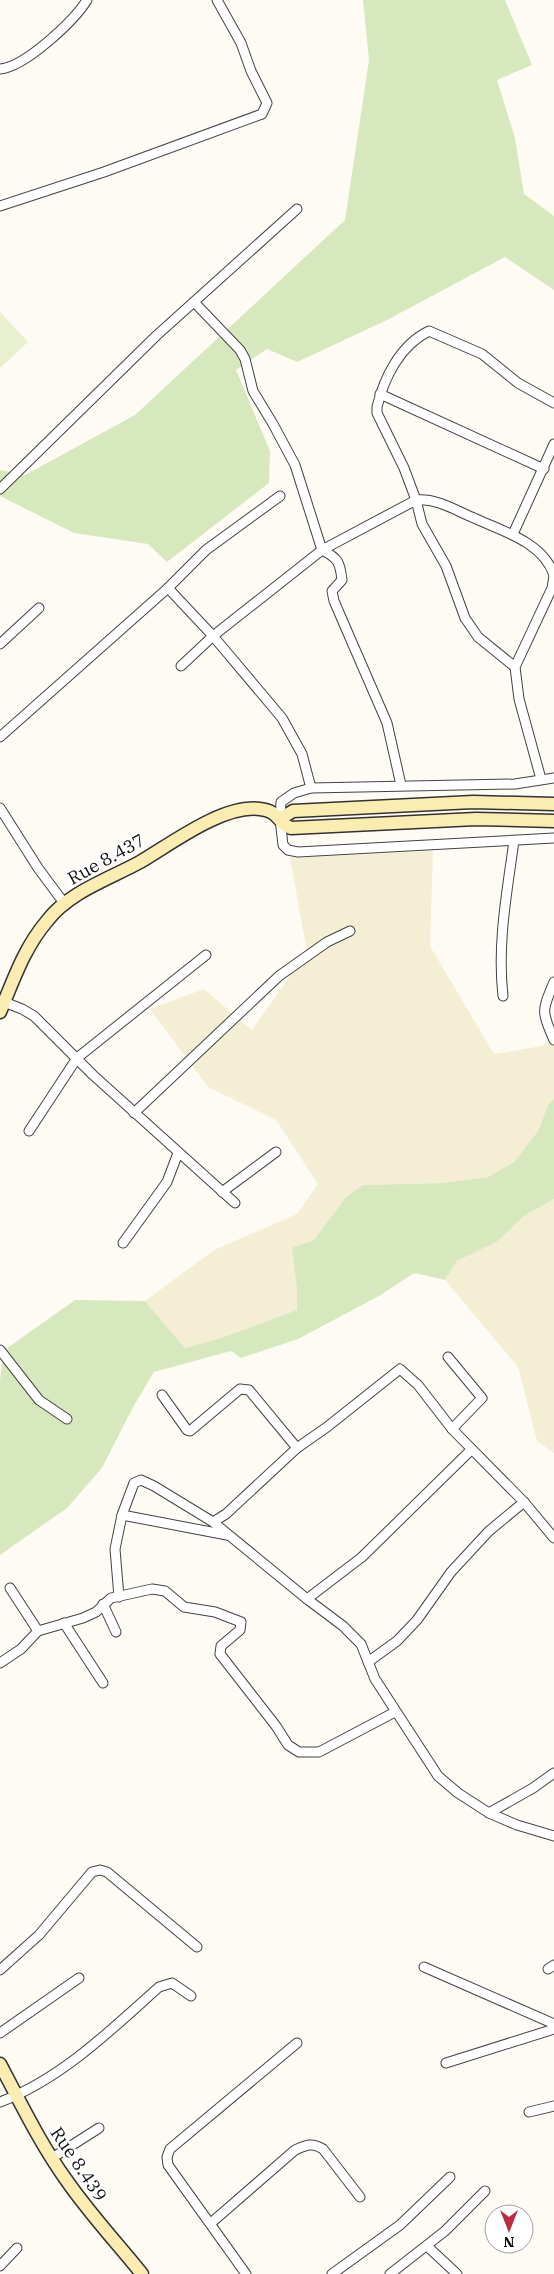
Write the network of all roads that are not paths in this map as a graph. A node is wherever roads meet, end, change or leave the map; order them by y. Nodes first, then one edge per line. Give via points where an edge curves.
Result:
1 (87, 0) edge
2 (217, 0) edge
3 (0, 69) edge
4 (0, 206) edge
5 (297, 209) dead end
6 (194, 302) junction
7 (380, 394) junction
8 (554, 403) edge
9 (554, 444) edge
10 (544, 469) junction
11 (0, 489) edge
12 (280, 496) dead end
13 (416, 500) junction
14 (513, 534) junction
15 (322, 550) junction
16 (554, 575) edge
17 (168, 588) junction
18 (39, 608) dead end
19 (213, 636) junction
20 (0, 644) edge
21 (181, 666) dead end
22 (515, 667) junction
23 (0, 737) edge
24 (554, 778) edge
25 (542, 779) junction
26 (401, 784) junction
27 (311, 788) junction
28 (554, 804) edge
29 (0, 808) edge
30 (280, 819) junction
31 (554, 821) edge
32 (554, 838) edge
33 (514, 841) junction
34 (64, 903) junction
35 (350, 931) dead end
36 (206, 954) dead end
37 (554, 982) edge
38 (504, 996) dead end
39 (2, 1007) edge
40 (554, 1040) edge
41 (77, 1058) junction
42 (134, 1113) junction
43 (29, 1131) dead end
44 (276, 1152) dead end
45 (178, 1153) junction
46 (222, 1192) junction
47 (234, 1203) dead end
48 (123, 1243) dead end
49 (0, 1350) edge
50 (448, 1357) dead end
51 (162, 1395) dead end
52 (66, 1419) dead end
53 (452, 1429) junction
54 (297, 1448) junction
55 (471, 1450) junction
56 (524, 1502) junction
57 (122, 1515) junction
58 (213, 1522) junction
59 (229, 1536) junction
60 (554, 1538) edge
61 (10, 1588) dead end
62 (119, 1597) junction
63 (306, 1600) junction
64 (103, 1604) junction
65 (64, 1623) junction
66 (38, 1631) junction
67 (116, 1632) dead end
68 (368, 1662) junction
69 (0, 1663) edge
70 (103, 1683) dead end
71 (395, 1712) junction
72 (554, 1773) edge
73 (489, 1813) junction
74 (554, 1836) edge
75 (197, 1947) dead end
76 (424, 1968) dead end
77 (0, 1970) edge
78 (79, 1978) dead end
79 (191, 1996) dead end
80 (554, 2024) edge
81 (554, 2029) edge
82 (0, 2033) edge
83 (297, 2043) dead end
84 (446, 2063) dead end
85 (0, 2064) edge
86 (16, 2096) junction
87 (0, 2102) edge
88 (554, 2106) edge
89 (529, 2112) dead end
90 (98, 2128) dead end
91 (52, 2158) junction
92 (450, 2177) dead end
93 (485, 2191) dead end
94 (360, 2197) dead end
95 (211, 2223) junction
96 (427, 2246) junction
97 (17, 2248) dead end
98 (0, 2266) edge
99 (142, 2274) edge
100 (246, 2274) edge
101 (332, 2274) edge
102 (390, 2274) edge
103 (457, 2274) edge

1 - 3 street via 62,30 45,44 7,68
2 - 4 street via 241,43 267,103 262,114
5 - 6 street
6 - 11 street
6 - 15 street via 245,359 253,391 295,465
7 - 8 street via 395,364 414,341 429,332 482,354 518,383
7 - 10 street
7 - 13 street via 377,412
9 - 10 street
10 - 14 street
12 - 17 street via 206,550
13 - 14 street via 438,502
13 - 15 street
13 - 22 street via 422,524 446,566 465,618 485,643
14 - 16 street via 542,556 551,565
15 - 19 street
15 - 26 street via 336,556 341,567 342,580 332,591 334,601 387,722
16 - 22 street via 552,588
17 - 19 street
17 - 23 street
18 - 20 street
19 - 21 street
19 - 27 street via 282,718 302,754
22 - 25 street via 519,699
24 - 25 street
25 - 26 street via 515,784
26 - 27 street
27 - 30 street via 294,793 281,802
28 - 30 main road via 473,802 292,811
29 - 34 street
30 - 31 main road, Rue 8.437 via 291,828 476,819
30 - 33 street via 283,845 298,852
30 - 34 main road, Rue 8.437 via 272,811 258,808 214,819
32 - 33 street
33 - 38 street via 501,937 500,971
34 - 39 main road, Rue 8.437 via 47,920 25,952
35 - 42 street via 327,942 279,976
36 - 41 street
37 - 40 street via 543,1009
39 - 41 street via 22,1009 34,1016
41 - 42 street
41 - 43 street
42 - 45 street
44 - 46 street
45 - 46 street
45 - 48 street via 167,1182
46 - 47 street
49 - 52 street via 39,1400
50 - 53 street via 482,1395
51 - 54 street via 190,1431 244,1388
53 - 54 street via 418,1385 400,1368
53 - 55 street
54 - 58 street via 226,1514
55 - 56 street
55 - 63 street via 362,1557
56 - 60 street
56 - 68 street via 489,1531 451,1572 417,1620 397,1641
57 - 58 street via 134,1483 141,1480
57 - 59 street
57 - 62 street via 114,1549
58 - 59 street
59 - 63 street
61 - 66 street
62 - 64 street
62 - 71 street via 152,1589 165,1590 184,1607 215,1612 241,1622 240,1630 221,1646 220,1654 288,1745 300,1752 319,1752
63 - 68 street via 343,1626 360,1644
64 - 65 street via 96,1612
64 - 67 street
65 - 66 street
65 - 70 street
66 - 69 street via 21,1650
68 - 71 street
71 - 73 street via 438,1776
72 - 73 street
73 - 74 street
75 - 77 street via 107,1872 100,1870 92,1872 39,1935
76 - 80 street
78 - 82 street
79 - 86 street via 172,1983 159,1987 76,2058
81 - 84 street
83 - 95 street via 170,2149 168,2165
85 - 86 main road, Rue 8.439
86 - 87 street
86 - 91 main road, Rue 8.439
88 - 89 street
90 - 91 street
91 - 99 main road, Rue 8.439 via 81,2200
92 - 101 street via 400,2225
93 - 96 street
94 - 95 street via 323,2149 306,2144
95 - 100 street
96 - 102 street
96 - 103 street
97 - 98 street

